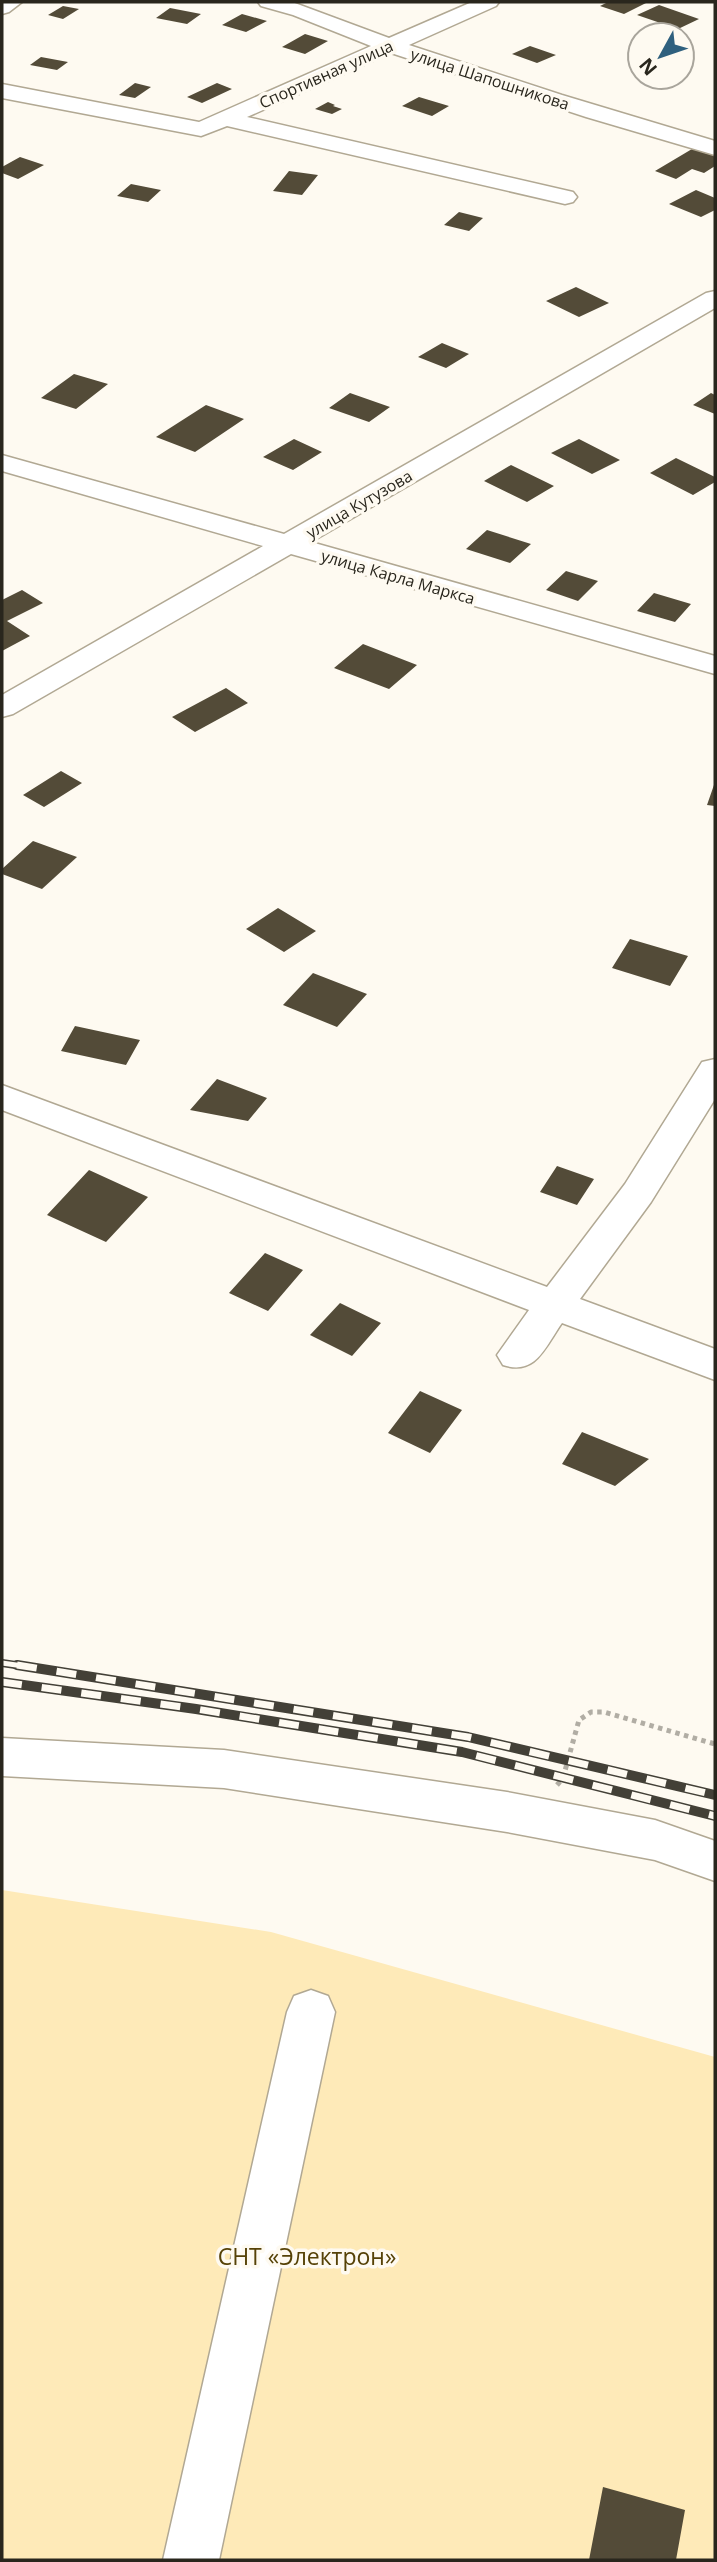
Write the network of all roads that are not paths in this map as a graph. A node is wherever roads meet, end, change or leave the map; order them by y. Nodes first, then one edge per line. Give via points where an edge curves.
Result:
1 (12, 2) edge
2 (268, 2) edge
3 (488, 2) edge
4 (2, 8) edge
5 (390, 46) junction
6 (2, 91) edge
7 (226, 119) junction
8 (715, 148) edge
9 (565, 197) dead end
10 (715, 298) edge
11 (2, 463) edge
12 (287, 545) junction
13 (715, 665) edge
14 (2, 708) edge
15 (715, 1071) edge
16 (2, 1097) edge
17 (555, 1303) junction
18 (517, 1355) dead end
19 (715, 1364) edge
20 (2, 1757) edge
21 (715, 1861) edge
22 (311, 2012) dead end
23 (191, 2560) edge

1 - 4 street
2 - 5 street, улица Шапошникова via 292,6
3 - 5 street, Спортивная улица
5 - 7 street, Спортивная улица
5 - 8 street, улица Шапошникова
6 - 7 street, Спортивная улица via 201,129
7 - 9 street
10 - 12 street, улица Кутузова
11 - 12 street, улица Карла Маркса
12 - 13 street, улица Карла Маркса
12 - 14 street, улица Кутузова
15 - 17 street via 638,1193
16 - 17 street
17 - 18 street
17 - 19 street
20 - 21 street via 224,1769 507,1812 655,1840
22 - 23 street

